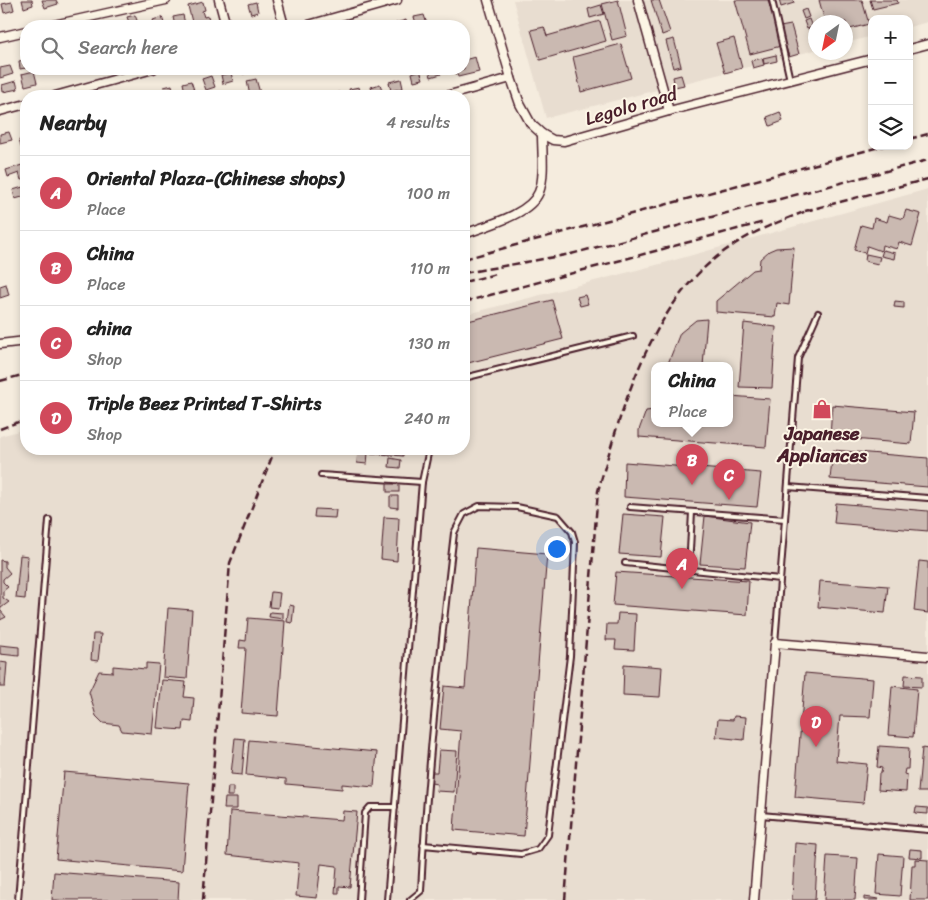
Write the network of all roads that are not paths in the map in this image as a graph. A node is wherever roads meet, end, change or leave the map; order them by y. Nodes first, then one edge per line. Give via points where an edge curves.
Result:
1 (166, 0) edge
2 (219, 0) edge
3 (277, 0) edge
4 (397, 0) edge
5 (488, 0) edge
6 (638, 0) edge
7 (772, 0) edge
8 (76, 20) edge
9 (224, 20) edge
10 (282, 20) edge
11 (326, 20) edge
12 (20, 32) edge
13 (0, 37) edge
14 (928, 44) edge
15 (913, 48) edge
16 (868, 60) edge
17 (135, 75) edge
18 (511, 78) junction
19 (790, 80) junction
20 (91, 90) edge
21 (468, 90) edge
22 (20, 106) edge
23 (0, 111) edge
24 (668, 111) junction
25 (542, 134) junction
26 (470, 232) edge
27 (818, 313) dead end
28 (633, 336) dead end
29 (20, 342) edge
30 (0, 344) edge
31 (470, 377) edge
32 (428, 455) edge
33 (321, 474) dead end
34 (422, 482) junction
35 (788, 487) junction
36 (928, 498) edge
37 (630, 507) dead end
38 (692, 512) junction
39 (785, 519) junction
40 (49, 520) dead end
41 (625, 563) dead end
42 (689, 569) junction
43 (780, 579) junction
44 (775, 643) junction
45 (928, 656) edge
46 (394, 807) junction
47 (761, 815) junction
48 (928, 830) edge
49 (423, 845) junction
50 (18, 900) edge
51 (359, 900) edge
52 (387, 900) edge
53 (410, 900) edge
54 (754, 900) edge

1 - 8 street
2 - 9 street
3 - 10 street
4 - 11 street
5 - 18 street
6 - 24 street
7 - 19 lane
12 - 13 street
14 - 15 street
16 - 19 street, Legolo road
17 - 20 street
18 - 21 street
18 - 25 street via 531,124
19 - 24 street, Legolo road
22 - 23 street
24 - 25 street, Legolo road via 564,141
25 - 26 street via 542,179 539,192 530,205
27 - 35 lane via 798,358
28 - 31 lane
29 - 30 street
32 - 34 lane
33 - 34 lane
34 - 46 lane
35 - 36 lane
35 - 39 lane
37 - 38 lane
38 - 39 lane
38 - 42 lane
39 - 43 lane
40 - 50 lane
41 - 42 lane
42 - 43 lane
43 - 44 lane
44 - 45 street
44 - 47 street
46 - 51 lane via 370,807 365,813
46 - 52 lane
47 - 48 lane
47 - 54 street
49 - 49 lane via 521,854 538,849 548,835 570,656 575,542 572,532 558,516 517,506 479,506 464,514 454,533
49 - 53 lane via 421,891

